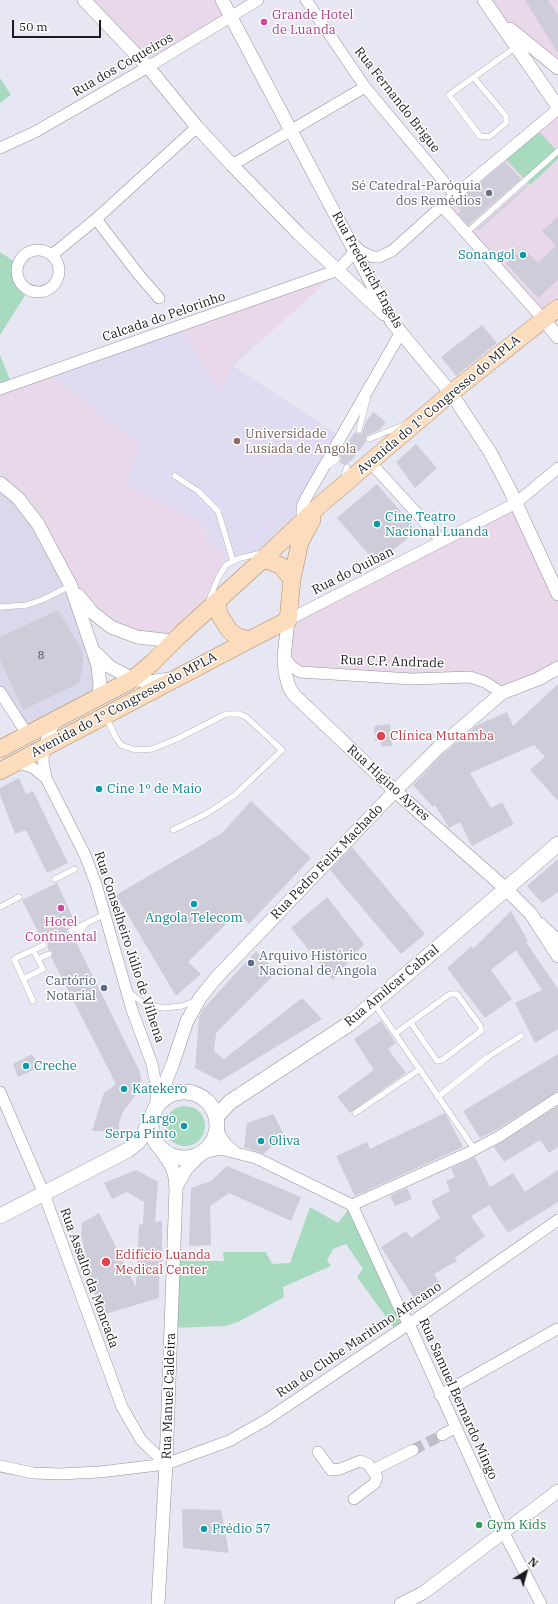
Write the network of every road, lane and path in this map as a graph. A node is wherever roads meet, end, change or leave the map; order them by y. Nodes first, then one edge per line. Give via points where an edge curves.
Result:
1 (84, 0) edge
2 (222, 0) edge
3 (258, 0) edge
4 (306, 0) edge
5 (484, 0) edge
6 (231, 16) junction
7 (499, 21) junction
8 (516, 46) junction
9 (148, 67) junction
10 (558, 68) edge
11 (474, 78) junction
12 (365, 87) junction
13 (558, 108) edge
14 (197, 127) junction
15 (292, 130) junction
16 (0, 148) edge
17 (558, 151) edge
18 (232, 165) junction
19 (455, 195) junction
20 (442, 206) junction
21 (96, 219) junction
22 (466, 233) junction
23 (351, 244) junction
24 (52, 255) dead end
25 (338, 270) junction
26 (159, 298) dead end
27 (558, 308) edge
28 (544, 320) junction
29 (392, 322) junction
30 (401, 332) junction
31 (557, 335) edge
32 (0, 389) edge
33 (368, 392) junction
34 (451, 393) junction
35 (420, 420) junction
36 (359, 430) dead end
37 (370, 439) dead end
38 (337, 459) dead end
39 (370, 462) junction
40 (347, 467) dead end
41 (558, 468) edge
42 (322, 470) junction
43 (175, 476) dead end
44 (0, 483) edge
45 (342, 486) junction
46 (516, 503) junction
47 (322, 504) junction
48 (302, 523) junction
49 (283, 540) junction
50 (442, 541) junction
51 (240, 558) junction
52 (262, 560) junction
53 (233, 561) junction
54 (218, 578) junction
55 (292, 579) junction
56 (70, 586) junction
57 (558, 594) edge
58 (217, 601) junction
59 (0, 607) edge
60 (198, 619) junction
61 (287, 626) junction
62 (249, 640) junction
63 (173, 641) junction
64 (94, 652) junction
65 (284, 657) junction
66 (558, 668) edge
67 (174, 678) junction
68 (133, 679) junction
69 (0, 692) edge
70 (502, 693) junction
71 (95, 699) junction
72 (105, 714) junction
73 (58, 718) junction
74 (27, 734) junction
75 (44, 747) junction
76 (0, 749) edge
77 (15, 762) junction
78 (0, 770) edge
79 (46, 778) junction
80 (395, 791) junction
81 (173, 830) dead end
82 (558, 844) edge
83 (76, 869) dead end
84 (55, 879) dead end
85 (506, 889) junction
86 (19, 897) dead end
87 (0, 907) edge
88 (106, 914) junction
89 (531, 914) junction
90 (85, 924) junction
91 (71, 931) dead end
92 (75, 938) dead end
93 (558, 940) edge
94 (44, 945) dead end
95 (33, 950) junction
96 (49, 954) dead end
97 (558, 956) edge
98 (38, 959) junction
99 (23, 979) junction
100 (126, 989) junction
101 (200, 998) junction
102 (33, 1001) dead end
103 (373, 1003) junction
104 (411, 1023) junction
105 (396, 1033) junction
106 (521, 1036) dead end
107 (420, 1069) junction
108 (0, 1092) edge
109 (438, 1097) junction
110 (558, 1098) edge
111 (355, 1113) dead end
112 (153, 1114) junction
113 (217, 1122) junction
114 (128, 1150) junction
115 (161, 1150) junction
116 (475, 1150) junction
117 (236, 1152) junction
118 (201, 1154) junction
119 (176, 1189) junction
120 (44, 1194) junction
121 (352, 1205) junction
122 (0, 1216) edge
123 (558, 1220) edge
124 (409, 1324) junction
125 (557, 1329) edge
126 (440, 1395) junction
127 (455, 1428) junction
128 (442, 1435) tunnel mouth
129 (413, 1450) tunnel mouth
130 (318, 1452) dead end
131 (166, 1464) junction
132 (0, 1466) edge
133 (373, 1470) junction
134 (558, 1491) edge
135 (354, 1499) dead end
136 (504, 1533) junction
137 (158, 1604) edge
138 (401, 1604) edge
139 (541, 1604) edge

1 - 9 street
2 - 6 street, Rua Frederich Engels
3 - 6 street, Rua dos Coqueiros
4 - 12 street, Rua Fernando Brigue
5 - 7 street
6 - 9 street, Rua dos Coqueiros
6 - 15 street, Rua Frederich Engels
7 - 8 street
7 - 10 street
8 - 11 lane
8 - 13 street
9 - 14 street
9 - 16 street, Rua dos Coqueiros via 34,132
11 - 11 lane via 449,95 480,136 489,137 506,123 506,116
12 - 15 street
12 - 19 street, Rua Fernando Brigue
13 - 19 street
14 - 18 street
14 - 21 street
15 - 18 street
15 - 23 street, Rua Frederich Engels
17 - 22 lane
18 - 25 street
19 - 20 street
20 - 22 street
20 - 23 street via 392,250 379,257 362,252
21 - 24 street
21 - 26 street
22 - 28 street
23 - 25 street via 352,255
23 - 29 street, Rua Frederich Engels
25 - 29 street
25 - 32 street, Calcada do Pelorinho
27 - 28 main road, Avenida do 1º Congresso do MPLA
28 - 31 street
28 - 34 main road, Avenida do 1º Congresso do MPLA
29 - 30 street, Rua Frederich Engels
30 - 33 street
30 - 34 street, Rua Frederich Engels
33 - 36 lane
33 - 42 street
34 - 35 main road, Avenida do 1º Congresso do MPLA
34 - 46 street, Rua Frederich Engels via 490,452
35 - 37 lane
35 - 39 main road, Avenida do 1º Congresso do MPLA
38 - 42 lane
39 - 45 main road, Avenida do 1º Congresso do MPLA
39 - 50 street
40 - 45 lane
41 - 46 street, Rua do Quiban
42 - 48 street via 302,507
43 - 53 lane via 198,491 218,511
44 - 56 street via 18,498 38,524
45 - 47 main road, Avenida do 1º Congresso do MPLA
46 - 50 street, Rua do Quiban
46 - 57 street, Rua Frederich Engels
47 - 48 main road, Avenida do 1º Congresso do MPLA
47 - 55 main road, Avenida do 1º Congresso do MPLA via 300,542
48 - 49 main road, Avenida do 1º Congresso do MPLA
49 - 51 lane via 263,553
49 - 52 main road, Avenida do 1º Congresso do MPLA
50 - 61 street, Rua do Quiban
51 - 52 lane
51 - 53 lane
52 - 55 main road via 276,563 286,570
52 - 58 main road
53 - 54 lane via 226,565
54 - 58 lane
54 - 60 lane
55 - 61 main road
56 - 59 lane via 27,605
56 - 63 street via 92,612 111,627 137,637
56 - 64 street
58 - 60 main road, Avenida do 1º Congresso do MPLA
58 - 62 main road via 219,614 229,630 236,636
60 - 63 main road, Avenida do 1º Congresso do MPLA
61 - 62 main road
61 - 65 street, Rua Higino Ayres
62 - 67 main road, Avenida do 1º Congresso do MPLA
63 - 68 main road, Avenida do 1º Congresso do MPLA
64 - 68 street via 110,667
64 - 71 street via 100,685
65 - 70 street, Rua C.P. Andrade via 300,672 412,679 470,678 485,682
65 - 80 street, Rua Higino Ayres via 285,672 294,695
66 - 70 street, Rua Pedro Felix Machado
67 - 68 street via 150,682
67 - 72 main road, Avenida do 1º Congresso do MPLA
68 - 71 main road, Avenida do 1º Congresso do MPLA
69 - 74 street
70 - 80 street, Rua Pedro Felix Machado via 438,748
71 - 73 main road, Avenida do 1º Congresso do MPLA
72 - 75 main road, Avenida do 1º Congresso do MPLA
72 - 81 lane via 121,745 135,750 152,749 233,712 246,717 282,750 235,795 206,814
73 - 74 main road, Avenida do 1º Congresso do MPLA
73 - 75 street, Rua Conselheiro Júlio de Vilhena
74 - 76 main road, Avenida do 1º Congresso do MPLA
75 - 77 main road, Avenida do 1º Congresso do MPLA
75 - 79 street, Rua Conselheiro Júlio de Vilhena
77 - 78 main road, Avenida do 1º Congresso do MPLA
77 - 79 street, Rua Conselheiro Júlio de Vilhena via 32,767
79 - 88 street, Rua Conselheiro Júlio de Vilhena via 85,854
80 - 85 street, Rua Higino Ayres
80 - 101 street, Rua Pedro Felix Machado via 216,978
82 - 85 main road, Rua Amilcar Cabral
83 - 84 lane
85 - 89 street, Rua Higino Ayres
85 - 103 main road, Rua Amilcar Cabral
86 - 87 lane
88 - 90 lane
88 - 100 street, Rua Conselheiro Júlio de Vilhena
89 - 93 street
89 - 97 street, Rua Higino Ayres
90 - 91 lane
90 - 92 lane
94 - 95 lane
95 - 98 lane
95 - 99 lane via 14,960
96 - 98 lane
98 - 99 lane via 43,969
99 - 102 lane
100 - 101 lane via 143,1003 163,1008 182,1006
100 - 112 street, Rua Conselheiro Júlio de Vilhena via 152,1064 156,1084
101 - 112 street, Rua Pedro Felix Machado via 187,1021 174,1064
103 - 105 lane
103 - 113 main road, Rua Amilcar Cabral via 349,1024 230,1102
104 - 104 lane via 450,994 456,994 481,1027 481,1031 437,1061
104 - 105 lane
105 - 107 lane
106 - 109 lane via 488,1057
107 - 109 lane
107 - 111 lane
108 - 120 street, Rua Assalto da Moncada
109 - 116 lane
110 - 116 street
112 - 113 main road via 162,1100 172,1094 183,1092 204,1099 212,1107
112 - 114 main road via 142,1137
112 - 115 main road via 151,1130 154,1141
113 - 117 street via 221,1137 227,1146
113 - 118 main road via 215,1138
114 - 115 main road via 145,1146
114 - 120 main road
115 - 118 main road via 180,1159
115 - 119 street, Rua Manuel Caldeira via 176,1177
116 - 121 street
117 - 118 street via 220,1149
117 - 121 street via 256,1158
118 - 119 street, Rua Manuel Caldeira via 186,1169
119 - 131 street, Rua Manuel Caldeira
120 - 122 main road
120 - 131 street, Rua Assalto da Moncada via 122,1407 140,1440
121 - 124 street, Rua Samuel Bernardo Mingo
123 - 124 street, Rua do Clube Maritimo Africano
124 - 126 street, Rua Samuel Bernardo Mingo
124 - 131 street, Rua do Clube Maritimo Africano via 247,1432
125 - 126 street
126 - 127 street, Rua Samuel Bernardo Mingo
127 - 128 street
127 - 136 street, Rua Samuel Bernardo Mingo
129 - 133 street
130 - 133 street via 331,1470 360,1461 368,1464
131 - 132 street, Rua do Clube Maritimo Africano via 59,1474 34,1473
131 - 137 street, Rua Manuel Caldeira
133 - 135 street via 377,1477 376,1483
134 - 136 street
136 - 138 street via 423,1593
136 - 139 street, Rua Samuel Bernardo Mingo

